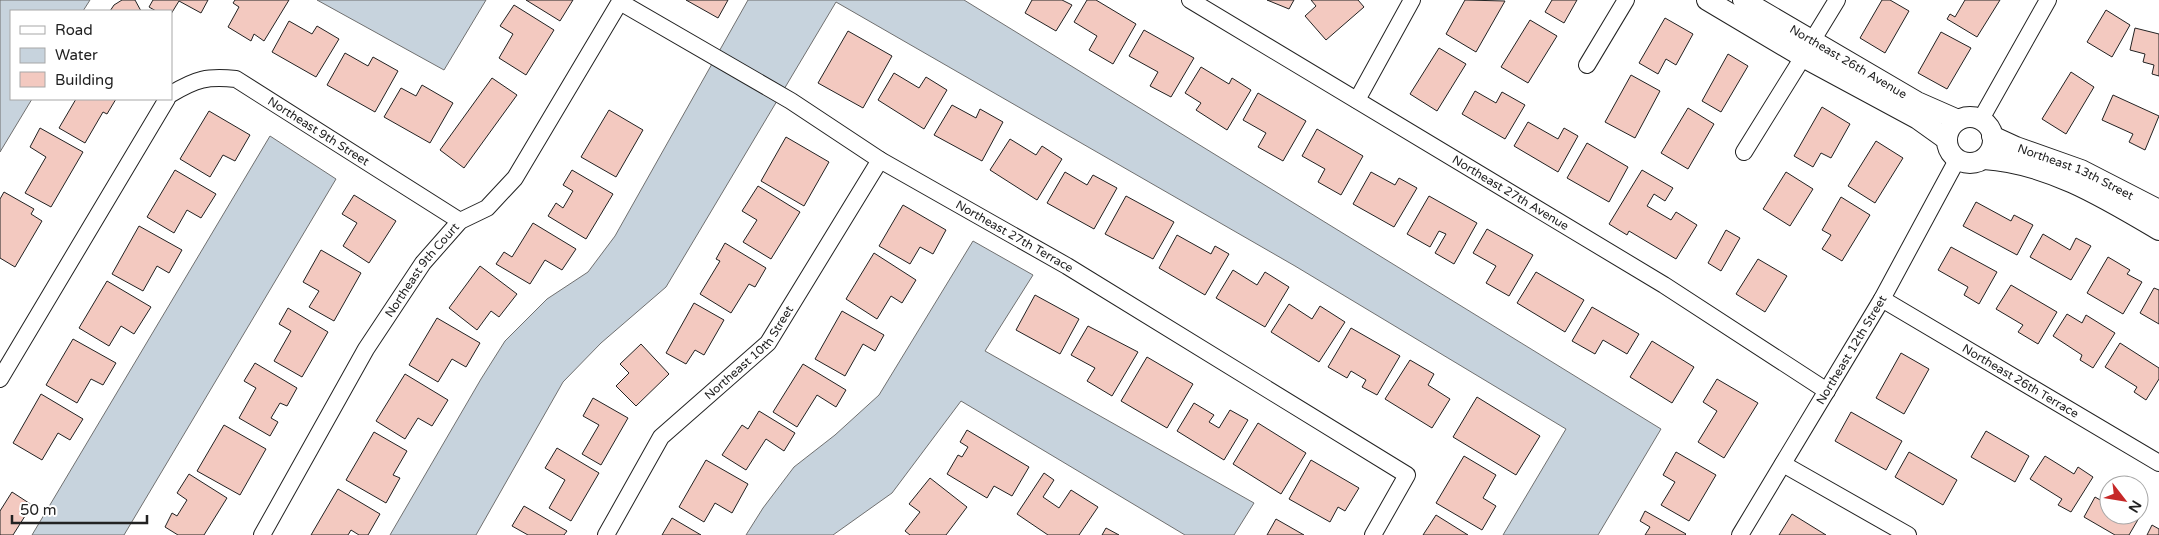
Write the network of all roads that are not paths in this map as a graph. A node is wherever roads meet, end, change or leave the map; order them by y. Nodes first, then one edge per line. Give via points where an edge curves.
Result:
1 (1190, 0) edge
2 (1412, 0) edge
3 (1626, 0) edge
4 (1707, 0) edge
5 (1743, 0) edge
6 (1836, 0) edge
7 (2048, 0) edge
8 (621, 1) edge
9 (1808, 49) junction
10 (1587, 65) dead end
11 (172, 93) edge
12 (166, 100) edge
13 (1357, 100) junction
14 (1958, 120) junction
15 (1987, 128) junction
16 (1946, 139) junction
17 (1744, 152) dead end
18 (1984, 158) junction
19 (880, 160) junction
20 (1957, 160) junction
21 (2159, 210) edge
22 (460, 220) junction
23 (2159, 230) edge
24 (1882, 299) junction
25 (0, 379) edge
26 (1827, 391) junction
27 (2159, 463) edge
28 (1783, 464) junction
29 (262, 535) edge
30 (606, 535) edge
31 (1373, 535) edge
32 (1740, 535) edge
33 (1908, 535) edge

1 - 13 street, Northeast 27th Avenue
2 - 13 street
3 - 10 street
4 - 9 street, Northeast 26th Avenue
5 - 9 street, Northeast 26th Avenue
6 - 9 street
7 - 15 street
8 - 19 street, Northeast 27th Terrace via 791,102
8 - 22 street, Northeast 9th Court via 515,178 486,208
9 - 14 street, Northeast 26th Avenue
9 - 16 street, Northeast 26th Avenue
9 - 17 street, Northeast 26th Avenue
11 - 22 street, Northeast 9th Street via 192,82 215,77 236,79
12 - 25 street
13 - 26 street, Northeast 27th Avenue via 1664,285
14 - 15 street via 1973,117
14 - 16 street
15 - 18 street via 1992,149
15 - 21 street, Northeast 13th Street via 2016,147 2081,170
16 - 20 street via 1947,147
18 - 20 street via 1973,164
18 - 23 street via 2029,166 2065,180
19 - 30 street, Northeast 10th Street via 768,343 662,437
19 - 31 street, Northeast 27th Terrace via 1067,266 1407,475
20 - 24 street, Northeast 12th Street
22 - 29 street, Northeast 9th Court via 423,264 366,349
24 - 26 street, Northeast 12th Street
24 - 27 street, Northeast 26th Terrace
26 - 28 street, Northeast 12th Street
28 - 32 street, Northeast 12th Street
28 - 33 street

